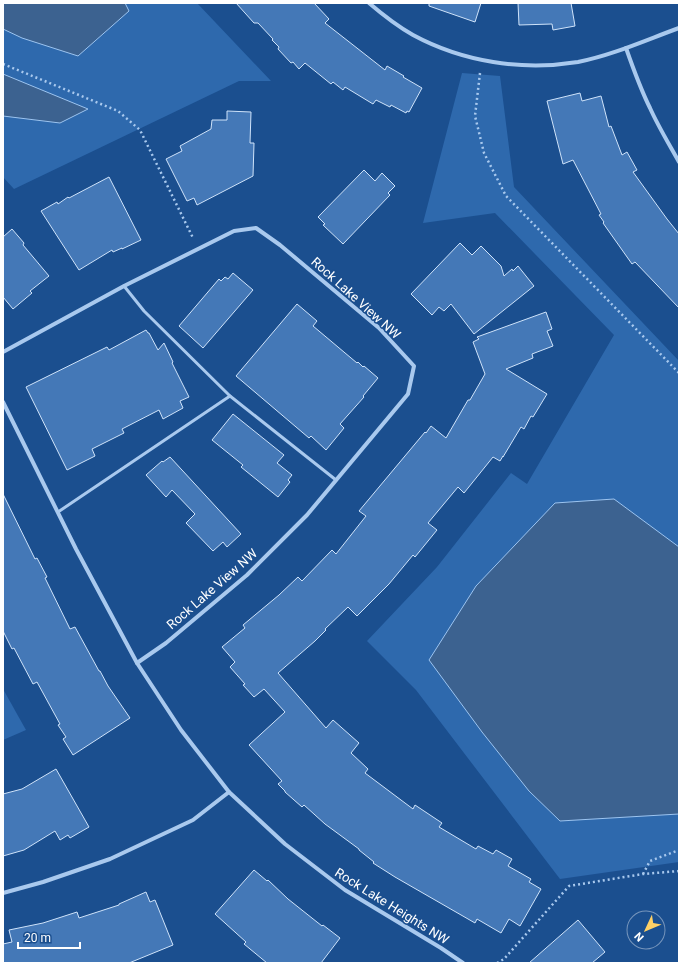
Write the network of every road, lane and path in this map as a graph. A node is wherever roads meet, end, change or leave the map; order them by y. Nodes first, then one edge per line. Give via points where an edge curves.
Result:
1 (369, 3) edge
2 (679, 28) edge
3 (626, 48) junction
4 (481, 60) junction
5 (3, 64) edge
6 (679, 162) edge
7 (199, 249) junction
8 (124, 286) junction
9 (3, 352) edge
10 (679, 373) edge
11 (230, 396) junction
12 (3, 402) edge
13 (336, 480) junction
14 (58, 512) junction
15 (137, 663) junction
16 (229, 792) junction
17 (679, 850) edge
18 (679, 871) edge
19 (643, 874) junction
20 (3, 893) edge
21 (463, 963) edge
22 (497, 963) edge

1 - 4 street via 413,35 458,54
2 - 3 street
3 - 4 street via 579,62 554,65 530,66
3 - 6 street via 649,107
4 - 10 path via 475,116 484,153 506,196
5 - 7 path via 118,111 140,130
7 - 8 street, Rock Lake View NW
7 - 13 street, Rock Lake View NW via 234,231 256,228 379,328 414,366 408,394
8 - 9 street, Rock Lake View NW
8 - 11 lane via 144,311
11 - 13 lane
11 - 14 lane
12 - 14 street
13 - 15 street, Rock Lake View NW via 307,515 247,575
14 - 15 street
15 - 16 street via 181,730
16 - 20 street via 193,820 110,859
16 - 21 street, Rock Lake Heights NW via 285,844 345,890
17 - 19 path via 650,861
18 - 19 path
19 - 22 path via 569,886 504,959

